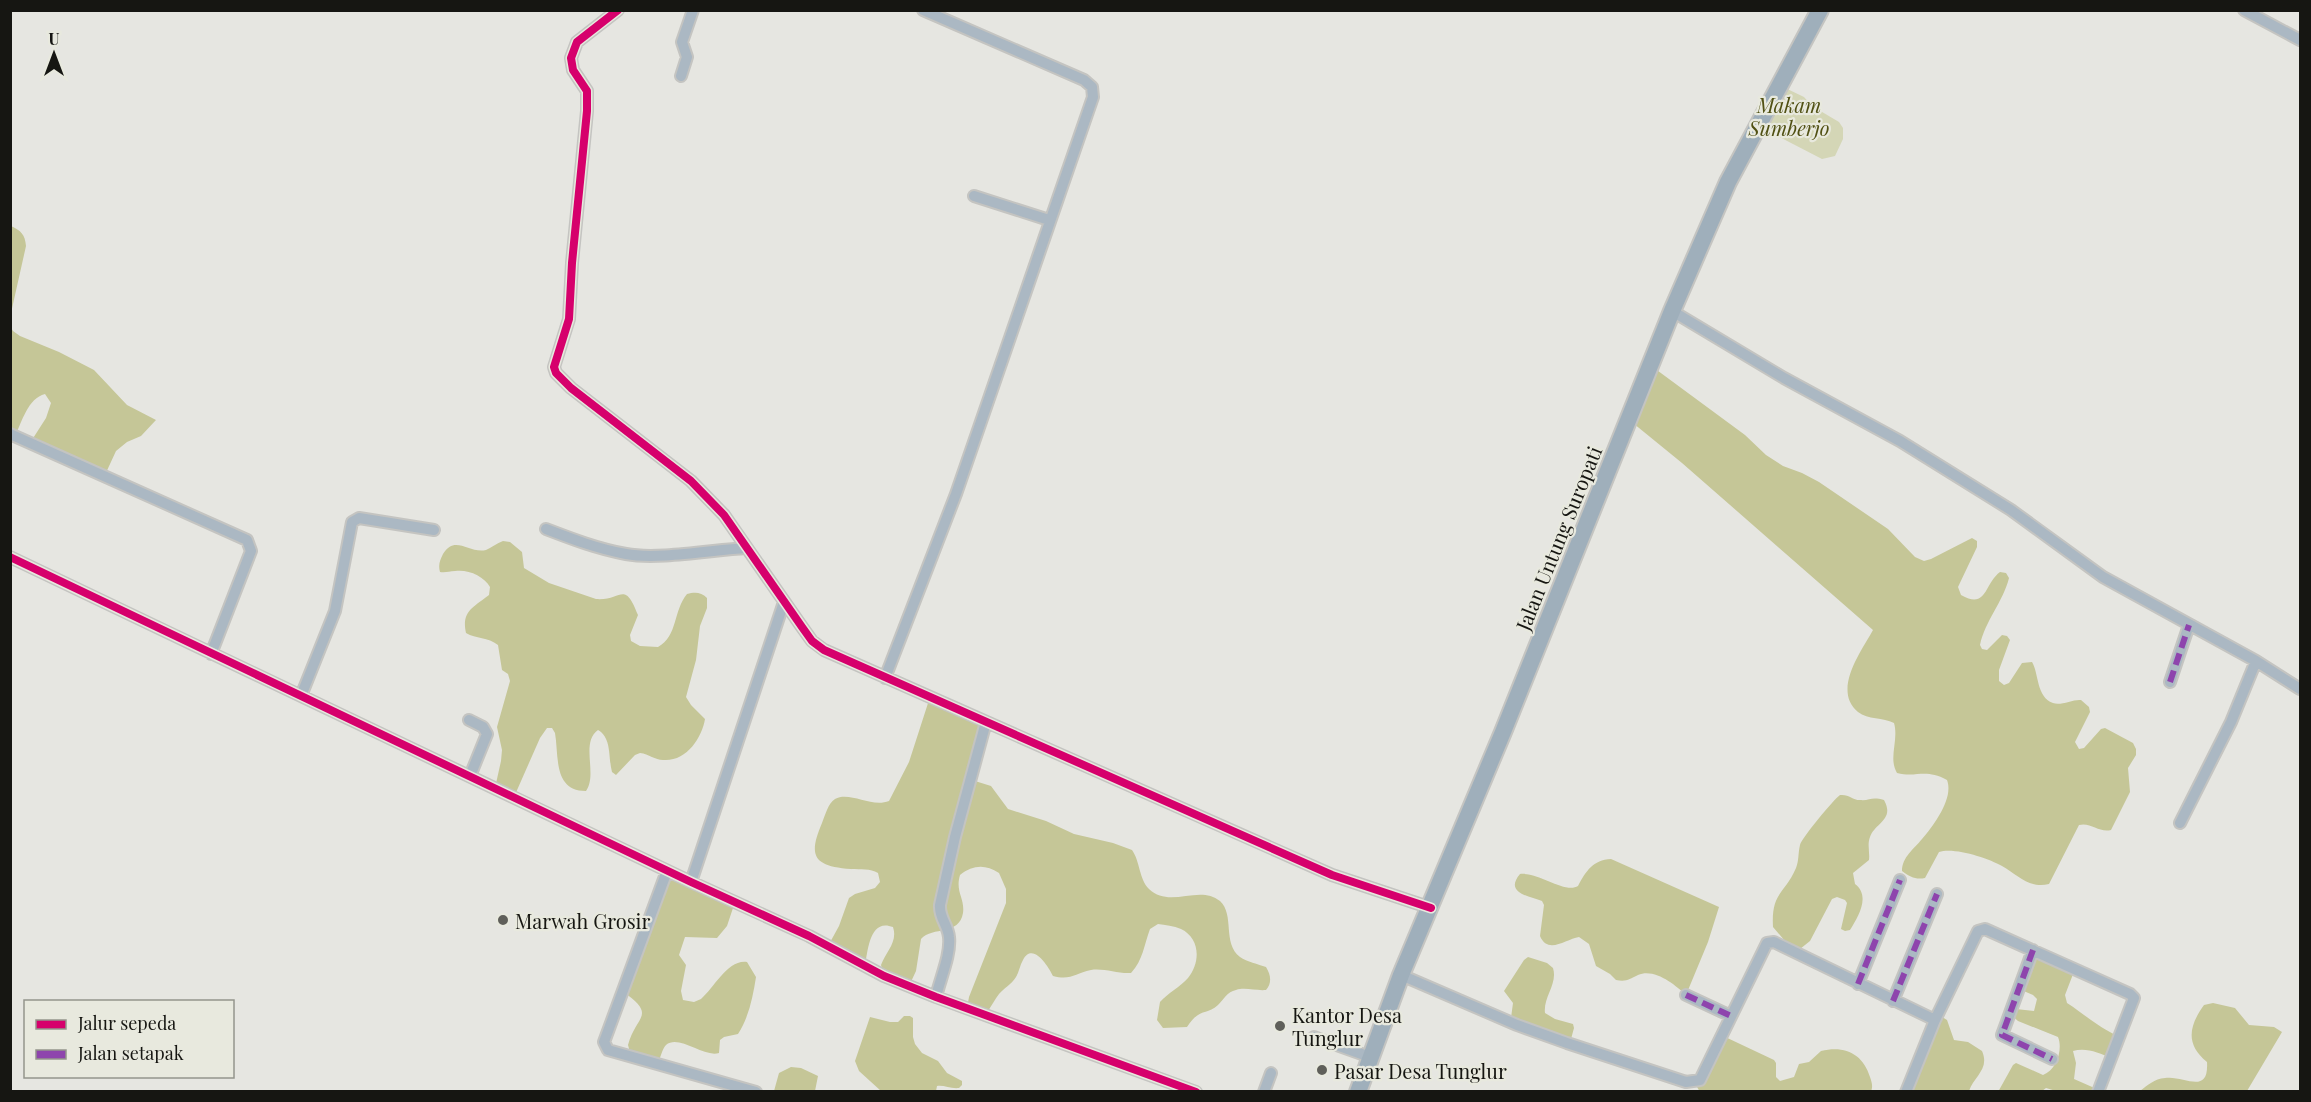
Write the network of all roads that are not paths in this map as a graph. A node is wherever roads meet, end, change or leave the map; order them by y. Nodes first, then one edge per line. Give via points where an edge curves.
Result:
1 (618, 10) edge
2 (693, 10) edge
3 (923, 10) edge
4 (1820, 10) edge
5 (2244, 10) edge
6 (2301, 40) edge
7 (681, 76) dead end
8 (974, 196) dead end
9 (1049, 220) junction
10 (1672, 312) junction
11 (10, 434) edge
12 (546, 529) dead end
13 (434, 530) dead end
14 (746, 548) junction
15 (10, 557) edge
16 (784, 602) junction
17 (2189, 625) junction
18 (211, 654) junction
19 (2256, 661) junction
20 (885, 678) junction
21 (2170, 682) dead end
22 (2301, 689) edge
23 (301, 696) junction
24 (469, 720) dead end
25 (986, 722) junction
26 (470, 776) junction
27 (2180, 823) dead end
28 (667, 871) junction
29 (1900, 880) dead end
30 (691, 882) junction
31 (1937, 894) dead end
32 (1431, 908) junction
33 (2033, 950) junction
34 (1401, 975) junction
35 (1858, 984) junction
36 (1686, 995) dead end
37 (936, 997) junction
38 (1893, 1001) junction
39 (1731, 1016) junction
40 (1935, 1020) junction
41 (1314, 1037) dead end
42 (1370, 1057) junction
43 (2052, 1059) dead end
44 (1271, 1073) dead end
45 (756, 1092) edge
46 (1196, 1092) edge
47 (1264, 1092) edge
48 (1358, 1092) edge
49 (1906, 1092) edge
50 (2098, 1092) edge

1 - 14 street via 577,42 572,58 573,70 587,92 587,111 569,319 554,367 571,388 691,481 724,515
2 - 7 street via 682,42 687,57
3 - 9 street via 1084,80 1092,87 1094,98
4 - 10 main road, Jalan Untung Suropati via 1728,182
5 - 6 street
8 - 9 street
9 - 20 street via 956,494
10 - 17 street via 1900,441 2011,510 2103,577
10 - 32 main road, Jalan Untung Suropati
11 - 18 street via 247,540 251,551
12 - 14 street via 636,555
13 - 23 street via 359,518 352,522 335,611
14 - 16 street
15 - 18 street
16 - 20 street via 812,641
16 - 30 street
17 - 19 street
17 - 21 street
18 - 23 street
19 - 22 street
19 - 27 street via 2231,722
20 - 25 street
23 - 26 street
24 - 26 street via 483,727 487,734
25 - 32 street via 1332,875
25 - 37 street via 940,905 949,948
26 - 28 street
28 - 30 street
28 - 45 street via 605,1046
29 - 35 street
30 - 37 street
31 - 38 street
32 - 34 main road, Jalan Untung Suropati
33 - 40 street via 1985,929 1978,931
33 - 43 street via 2002,1035
33 - 50 street via 2134,998
34 - 39 street via 1517,1025 1686,1082 1700,1080
34 - 42 main road, Jalan Untung Suropati
35 - 38 street
35 - 39 street via 1767,942
36 - 39 street
37 - 46 street
38 - 40 street
40 - 49 street
41 - 42 street
42 - 48 main road, Jalan Untung Suropati
44 - 47 street

